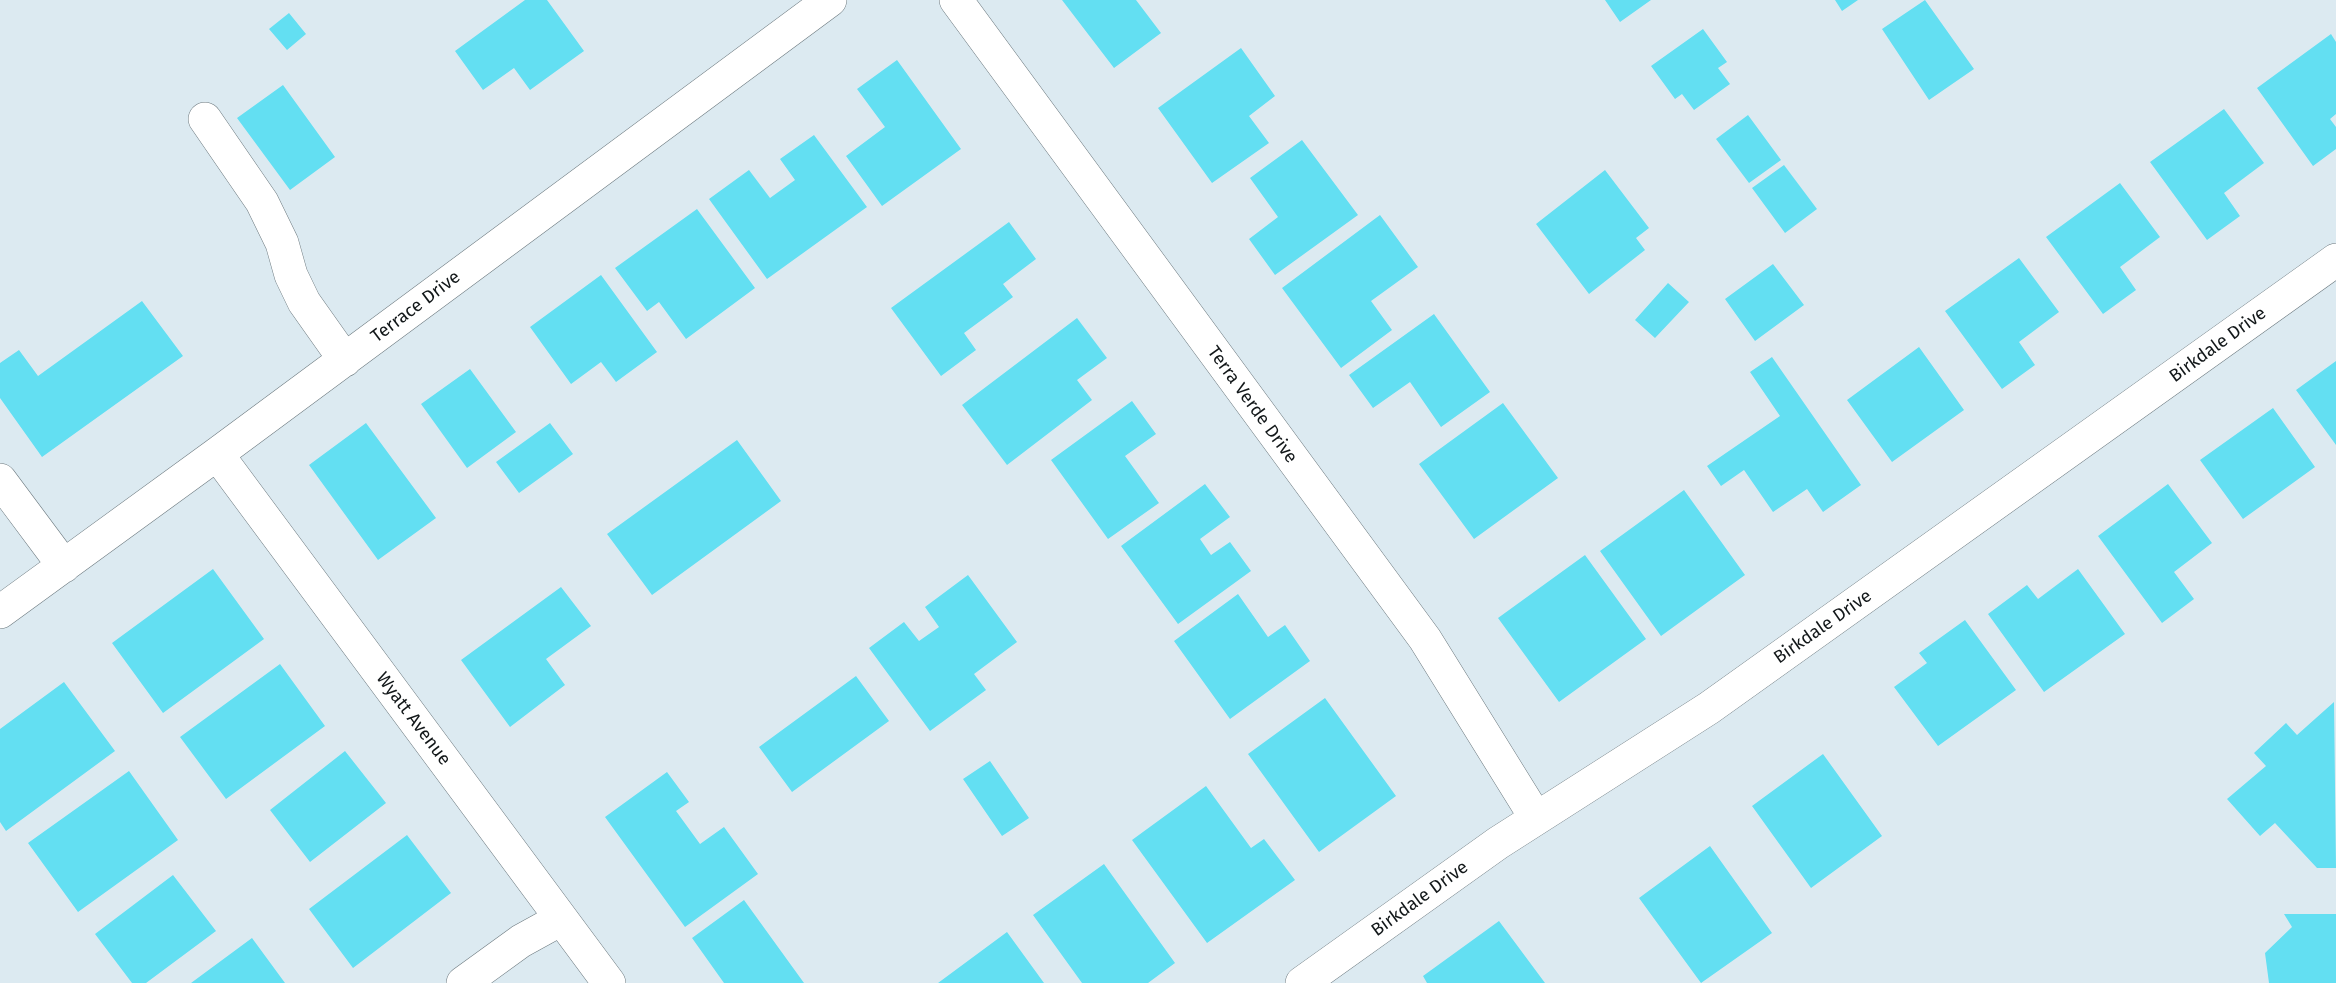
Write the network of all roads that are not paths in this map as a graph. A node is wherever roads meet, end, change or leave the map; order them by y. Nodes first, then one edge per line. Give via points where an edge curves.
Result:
1 (830, 0) edge
2 (956, 0) edge
3 (205, 119) dead end
4 (2336, 260) edge
5 (345, 360) junction
6 (217, 454) junction
7 (0, 480) edge
8 (64, 566) junction
9 (0, 612) edge
10 (1536, 818) junction
11 (561, 919) junction
12 (463, 983) edge
13 (609, 983) edge
14 (1302, 983) edge

1 - 5 street, Terrace Drive
2 - 10 street, Terra Verde Drive via 1425,639
3 - 5 street via 262,202 303,302
4 - 10 street, Birkdale Drive via 1709,708
5 - 6 street, Terrace Drive
6 - 8 street, Terrace Drive
6 - 11 street, Wyatt Avenue
7 - 8 street
8 - 9 street, Terrace Drive
10 - 14 street, Birkdale Drive
11 - 12 street via 521,941
11 - 13 street, Wyatt Avenue

